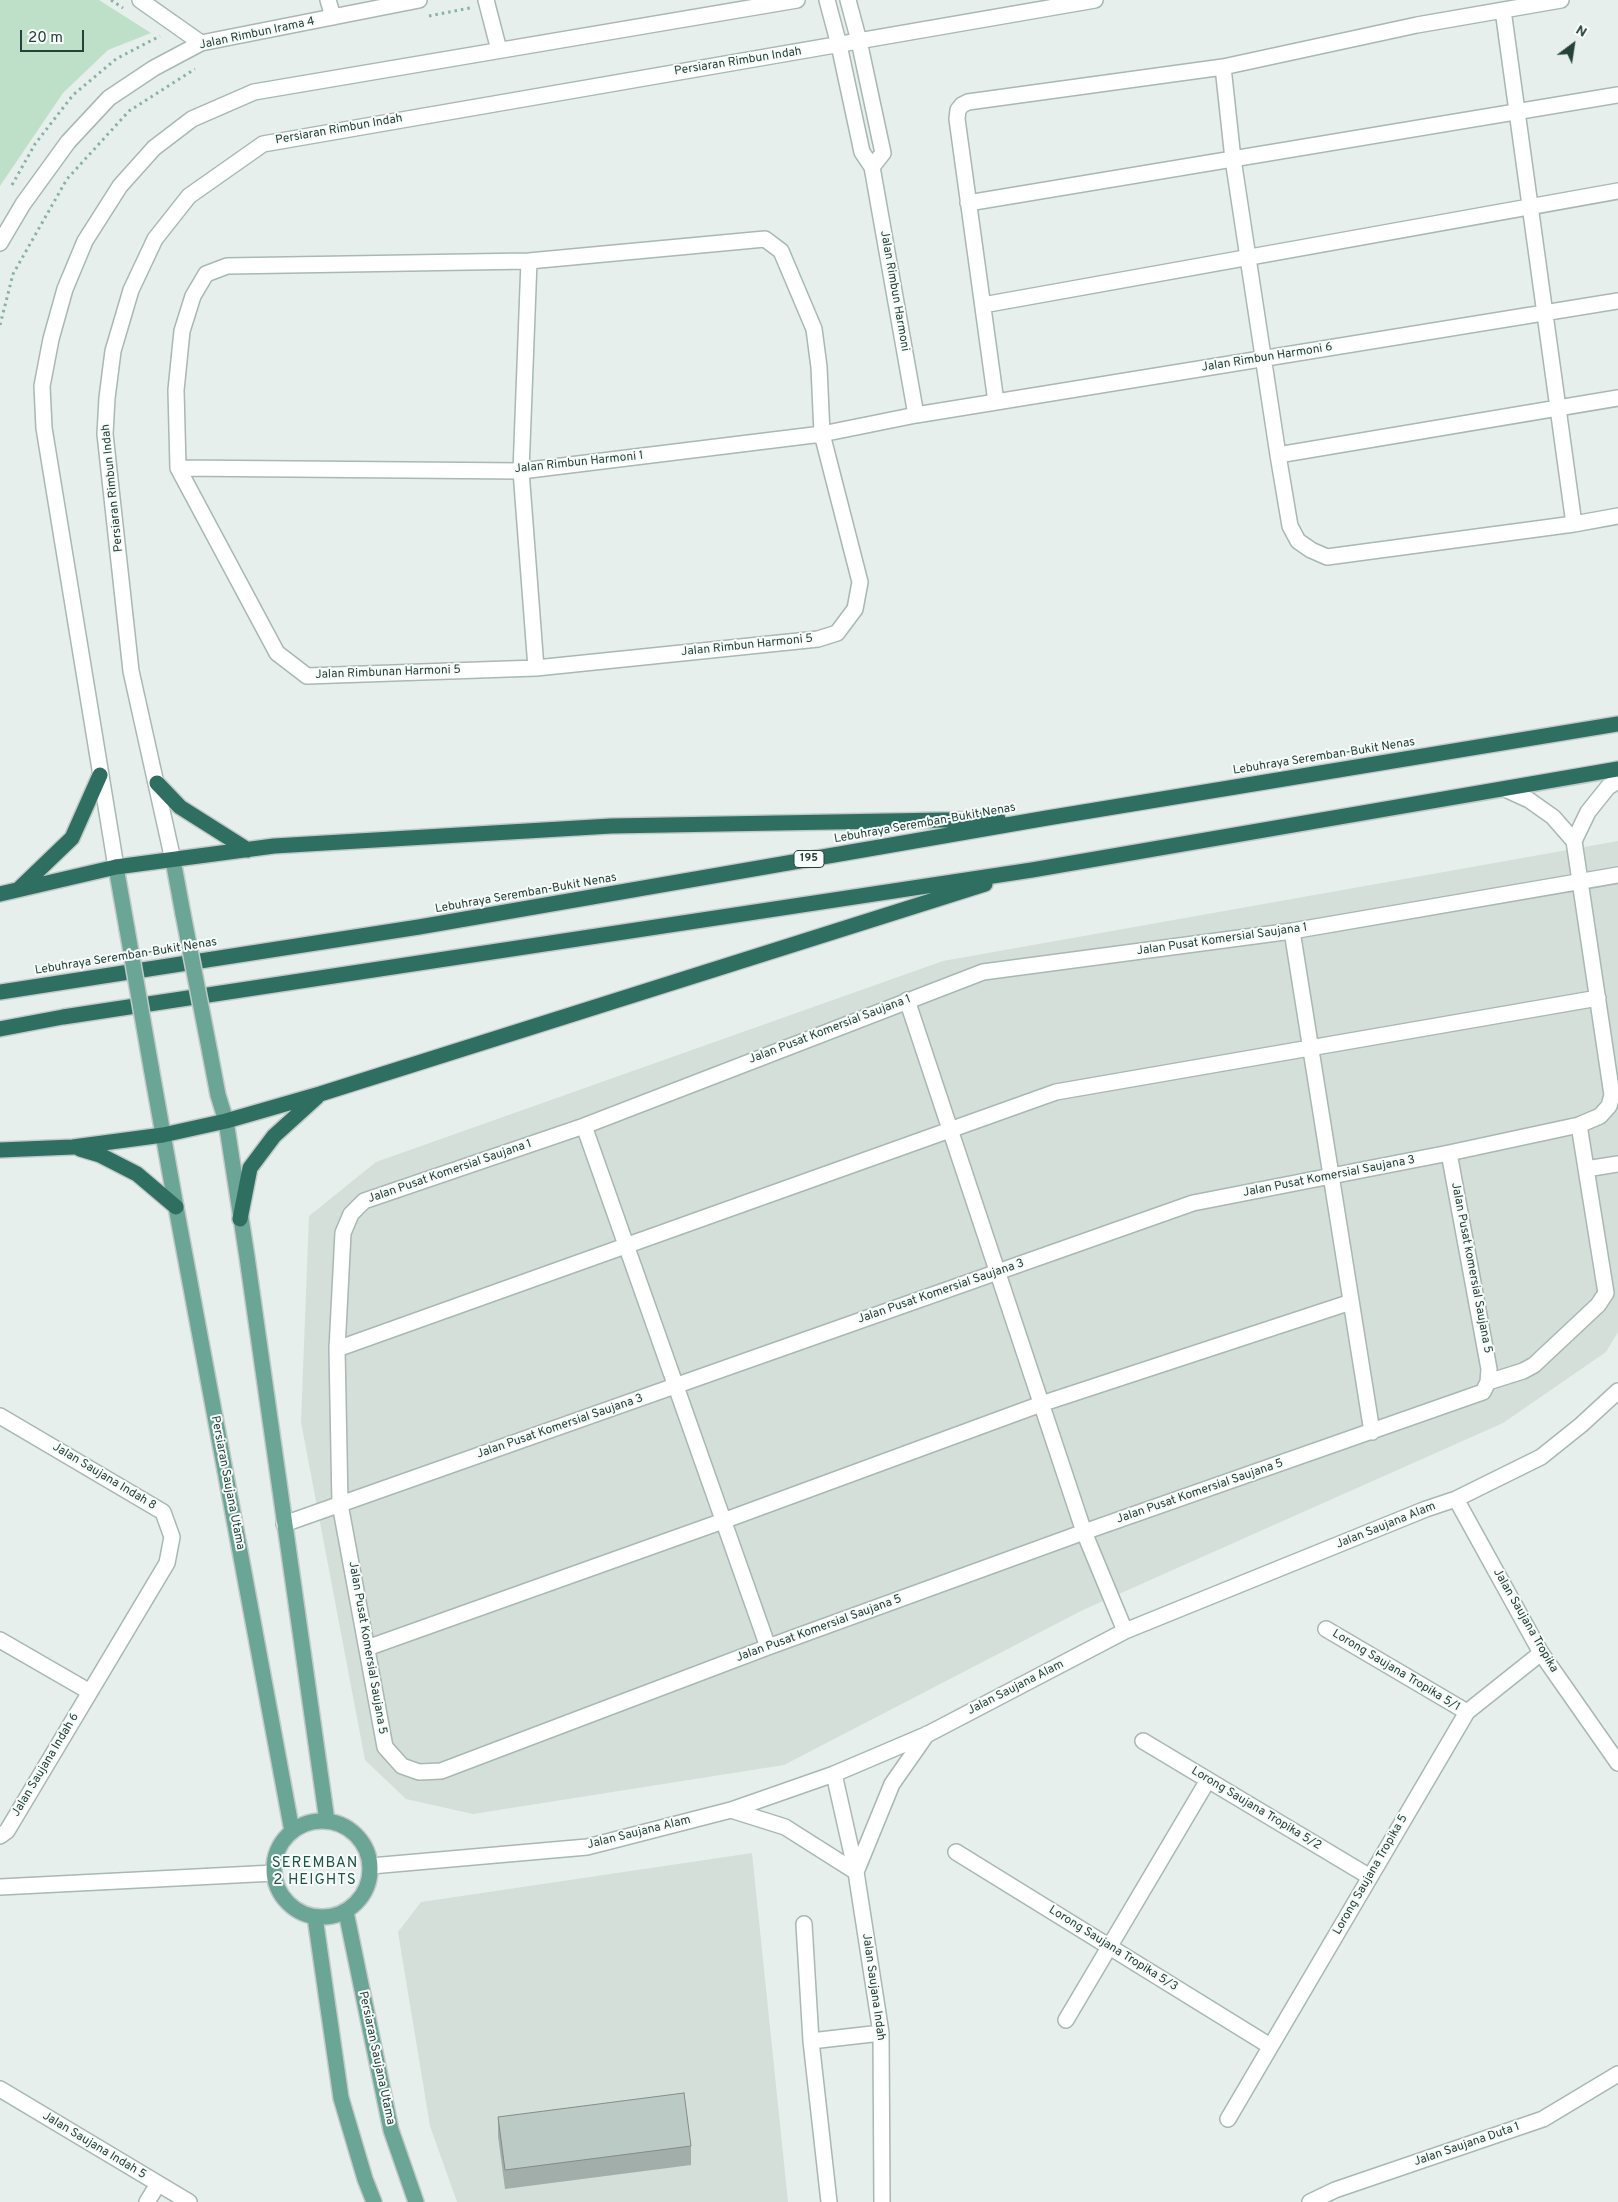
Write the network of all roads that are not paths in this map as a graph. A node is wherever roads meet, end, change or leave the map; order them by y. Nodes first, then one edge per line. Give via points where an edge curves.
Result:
1 (140, 0) edge
2 (328, 0) edge
3 (418, 0) edge
4 (797, 0) edge
5 (827, 0) edge
6 (848, 0) edge
7 (1096, 0) edge
8 (1561, 0) edge
9 (487, 6) edge
10 (1503, 10) junction
11 (333, 17) junction
12 (859, 41) junction
13 (202, 43) junction
14 (839, 45) junction
15 (498, 50) junction
16 (1223, 67) junction
17 (1618, 94) edge
18 (1517, 111) junction
19 (1233, 158) junction
20 (872, 167) junction
21 (1618, 191) edge
22 (968, 203) junction
23 (1530, 206) junction
24 (0, 243) edge
25 (1248, 257) junction
26 (529, 261) junction
27 (1618, 300) edge
28 (982, 305) junction
29 (1545, 312) junction
30 (1263, 358) junction
31 (1618, 398) edge
32 (996, 402) junction
33 (1559, 408) junction
34 (916, 415) junction
35 (822, 434) junction
36 (1278, 455) junction
37 (178, 468) junction
38 (521, 471) junction
39 (1618, 516) edge
40 (1574, 524) junction
41 (536, 668) junction
42 (1618, 724) edge
43 (1618, 769) edge
44 (100, 775) junction
45 (1618, 780) edge
46 (157, 783) junction
47 (1505, 788) junction
48 (1047, 818) junction
49 (1574, 840) junction
50 (248, 850) junction
51 (173, 860) junction
52 (116, 867) junction
53 (1032, 870) junction
54 (1618, 875) edge
55 (1580, 881) junction
56 (20, 888) junction
57 (0, 894) edge
58 (1292, 931) junction
59 (0, 992) edge
60 (1598, 998) junction
61 (907, 1000) junction
62 (0, 1028) edge
63 (1311, 1047) junction
64 (320, 1094) junction
65 (226, 1121) junction
66 (1579, 1125) junction
67 (584, 1126) junction
68 (950, 1130) junction
69 (163, 1134) junction
70 (73, 1147) junction
71 (0, 1150) edge
72 (1449, 1154) junction
73 (1618, 1164) edge
74 (1586, 1169) junction
75 (1331, 1175) junction
76 (176, 1207) junction
77 (240, 1219) junction
78 (626, 1246) junction
79 (998, 1272) junction
80 (1351, 1302) junction
81 (336, 1349) junction
82 (1488, 1382) junction
83 (676, 1386) junction
84 (1618, 1391) edge
85 (1041, 1404) junction
86 (0, 1416) edge
87 (1372, 1432) junction
88 (1456, 1499) junction
89 (340, 1504) junction
90 (723, 1521) junction
91 (284, 1524) junction
92 (1084, 1532) junction
93 (1326, 1629) dead end
94 (1125, 1631) junction
95 (0, 1640) edge
96 (768, 1647) junction
97 (367, 1648) junction
98 (1540, 1653) junction
99 (90, 1692) junction
100 (1467, 1712) junction
101 (928, 1734) junction
102 (1143, 1741) dead end
103 (1618, 1764) edge
104 (834, 1774) junction
105 (1208, 1780) junction
106 (731, 1810) junction
107 (326, 1821) junction
108 (292, 1831) junction
109 (0, 1836) edge
110 (956, 1852) dead end
111 (371, 1866) junction
112 (856, 1872) junction
113 (274, 1873) junction
114 (1370, 1877) junction
115 (0, 1887) edge
116 (346, 1912) junction
117 (315, 1917) junction
118 (804, 1924) dead end
119 (1109, 1946) junction
120 (1066, 2020) dead end
121 (881, 2033) junction
122 (811, 2041) junction
123 (1270, 2046) junction
124 (1618, 2074) edge
125 (0, 2089) edge
126 (1228, 2119) dead end
127 (158, 2184) junction
128 (147, 2202) edge
129 (188, 2202) edge
130 (374, 2202) edge
131 (416, 2202) edge
132 (829, 2202) edge
133 (882, 2202) edge
134 (1310, 2202) edge

1 - 13 street
2 - 11 street
3 - 11 street, Jalan Rimbun Irama 4
4 - 15 street
5 - 14 street, Jalan Rimbun Harmoni
6 - 12 street
7 - 12 street, Persiaran Rimbun Indah
8 - 10 street
9 - 15 street
10 - 16 street
10 - 18 street
11 - 13 street, Jalan Rimbun Irama 4
12 - 14 street, Persiaran Rimbun Indah
12 - 20 street via 883,153
13 - 24 street, Jalan Rimbun Irama 4 via 154,68 109,98 46,170
14 - 20 street, Jalan Rimbun Harmoni via 860,145
14 - 46 street, Persiaran Rimbun Indah via 263,144 189,196 155,239 131,290 113,351 105,434 131,671
15 - 44 street via 254,92 192,119 154,148 120,186 85,241 65,289 42,386 44,428
16 - 19 street
16 - 22 street via 962,105 957,119
17 - 18 street
18 - 19 street
18 - 23 street
19 - 22 street
19 - 25 street
20 - 34 street, Jalan Rimbun Harmoni
21 - 23 street
22 - 28 street
23 - 25 street
23 - 29 street
25 - 28 street
25 - 30 street
26 - 35 street, Jalan Rimbun Harmoni 5 via 765,239 781,251 814,329
26 - 37 street, Jalan Rimbun Harmoni 5 via 227,266 206,274 193,296 182,331 176,390
26 - 38 street
27 - 29 street, Jalan Rimbun Harmoni 6
28 - 32 street
29 - 30 street, Jalan Rimbun Harmoni 6
29 - 33 street
30 - 32 street, Jalan Rimbun Harmoni 6
30 - 36 street
31 - 33 street
32 - 34 street, Jalan Rimbun Harmoni 6
33 - 36 street
33 - 40 street
34 - 35 street, Jalan Rimbun Harmoni 1
35 - 38 street, Jalan Rimbun Harmoni 1
35 - 41 street, Jalan Rimbun Harmoni 5 via 860,582 855,609 837,633 818,639
36 - 40 street via 1290,526 1298,541 1327,557
37 - 38 street, Jalan Rimbun Harmoni 1
37 - 41 street, Jalan Rimbunan Harmoni 5 via 276,653 307,676
38 - 41 street
39 - 40 street
42 - 48 highway, Lebuhraya Seremban-Bukit Nenas / 195
43 - 47 highway
44 - 52 street
44 - 56 highway via 72,838
45 - 49 street via 1608,787 1588,812
46 - 50 highway via 180,807
46 - 51 street, Persiaran Rimbun Indah
47 - 49 street via 1553,817
47 - 53 highway
48 - 50 highway via 611,826
48 - 59 highway, Lebuhraya Seremban-Bukit Nenas / 195 via 429,926
49 - 55 street
50 - 51 highway
51 - 52 highway
51 - 65 main road, bridge via 218,1095
52 - 56 highway
52 - 69 main road, Persiaran Saujana Utama, bridge
53 - 62 highway
53 - 64 highway
54 - 55 street, Jalan Pusat Komersial Saujana 1
55 - 58 street, Jalan Pusat Komersial Saujana 1
55 - 60 street
56 - 57 highway
58 - 61 street, Jalan Pusat Komersial Saujana 1 via 983,972
58 - 63 street
60 - 63 street
60 - 66 street, Jalan Pusat Komersial Saujana 3 via 1612,1095 1609,1106 1600,1116
61 - 67 street, Jalan Pusat Komersial Saujana 1
61 - 68 street
63 - 68 street via 1056,1092
63 - 75 street
64 - 65 highway
64 - 77 highway via 274,1136 250,1168
65 - 69 highway
65 - 77 main road
66 - 72 street, Jalan Pusat Komersial Saujana 3
66 - 74 street
67 - 78 street
67 - 81 street, Jalan Pusat Komersial Saujana 1 via 364,1201 350,1214 343,1233
68 - 78 street
68 - 79 street
69 - 70 highway
69 - 76 main road, Persiaran Saujana Utama
70 - 71 highway
70 - 76 highway via 100,1155 136,1174
72 - 75 street, Jalan Pusat Komersial Saujana 3
72 - 82 street, Jalan Pusat komersial Saujana 5 via 1489,1369
73 - 74 street
74 - 82 street via 1606,1293 1604,1298 1534,1365 1523,1372
75 - 79 street, Jalan Pusat Komersial Saujana 3 via 1192,1203
75 - 80 street
76 - 108 main road, Persiaran Saujana Utama
77 - 91 main road
78 - 81 street
78 - 83 street
79 - 83 street, Jalan Pusat Komersial Saujana 3
79 - 85 street
80 - 85 street
80 - 87 street
81 - 89 street, Jalan Pusat Komersial Saujana 1
82 - 87 street, Jalan Pusat Komersial Saujana 5 via 1483,1392
83 - 89 street, Jalan Pusat Komersial Saujana 3
83 - 90 street
84 - 88 street, Jalan Saujana Alam via 1541,1457
85 - 90 street
85 - 92 street
86 - 99 street, Jalan Saujana Indah 8 via 163,1512 172,1537 167,1563
87 - 92 street, Jalan Pusat Komersial Saujana 5
88 - 94 street, Jalan Saujana Alam
88 - 98 street, Jalan Saujana Tropika
89 - 91 street, Jalan Pusat Komersial Saujana 3
89 - 97 street, Jalan Pusat Komersial Saujana 5
90 - 96 street
90 - 97 street
91 - 107 main road
92 - 94 street
92 - 96 street, Jalan Pusat Komersial Saujana 5
93 - 100 street, Lorong Saujana Tropika 5/1
94 - 101 street, Jalan Saujana Alam
95 - 99 street
96 - 97 street, Jalan Pusat Komersial Saujana 5 via 441,1771 419,1772 402,1766 385,1747
98 - 100 street, Lorong Saujana Tropika 5
98 - 103 street, Jalan Saujana Tropika
99 - 109 street, Jalan Saujana Indah 6 via 7,1831
100 - 114 street, Lorong Saujana Tropika 5
101 - 104 street, Jalan Saujana Alam
101 - 112 street via 892,1784
102 - 105 street, Lorong Saujana Tropika 5/2
104 - 106 street, Jalan Saujana Alam
104 - 112 street, Jalan Saujana Indah
105 - 114 street, Lorong Saujana Tropika 5/2
105 - 119 street
106 - 111 street, Jalan Saujana Alam via 587,1847
106 - 112 street via 785,1827
107 - 108 main road via 302,1825
107 - 111 main road via 348,1828 357,1836
108 - 113 main road via 281,1843
110 - 119 street, Lorong Saujana Tropika 5/3
111 - 116 main road via 365,1892
112 - 121 street, Jalan Saujana Indah
113 - 115 street
113 - 117 main road via 278,1889 287,1902 300,1912
114 - 123 street, Lorong Saujana Tropika 5
116 - 117 main road via 331,1917
116 - 131 main road, Persiaran Saujana Utama via 391,2130
117 - 130 main road via 341,2098
118 - 122 street
119 - 120 street
119 - 123 street, Lorong Saujana Tropika 5/3
121 - 122 street
121 - 133 street, Jalan Saujana Indah
122 - 132 street
123 - 126 street, Lorong Saujana Tropika 5
124 - 134 street, Jalan Saujana Duta 1 via 1543,2119 1335,2190
125 - 127 street, Jalan Saujana Indah 5
127 - 128 street
127 - 129 street, Jalan Saujana Indah 5

